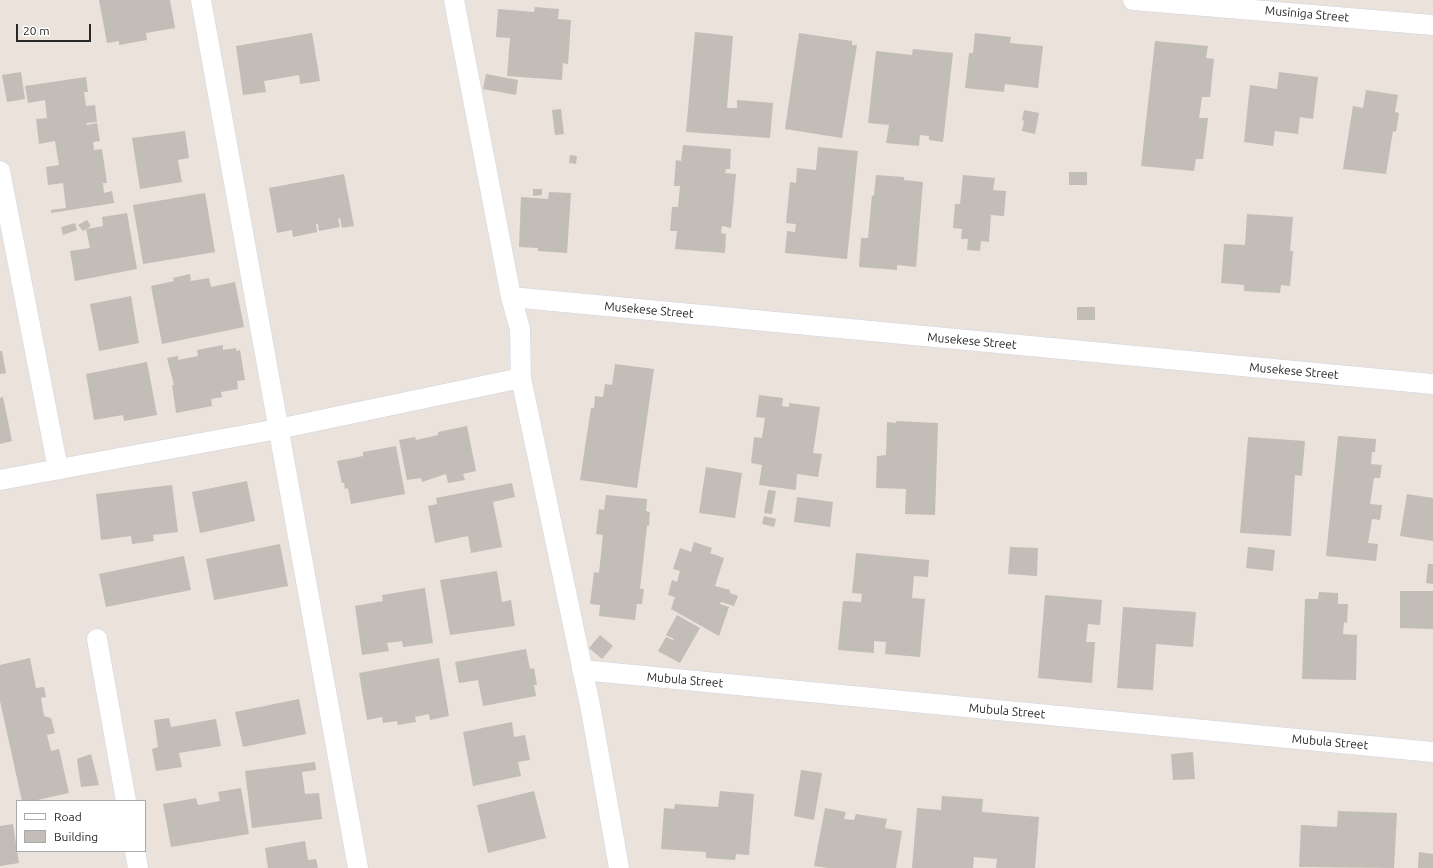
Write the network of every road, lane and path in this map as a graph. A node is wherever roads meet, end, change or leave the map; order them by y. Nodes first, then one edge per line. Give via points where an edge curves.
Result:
1 (201, 0) edge
2 (454, 0) edge
3 (1133, 0) edge
4 (1433, 25) edge
5 (0, 171) edge
6 (511, 297) junction
7 (521, 378) junction
8 (1433, 384) edge
9 (278, 429) junction
10 (58, 470) junction
11 (0, 480) edge
12 (97, 639) dead end
13 (582, 670) junction
14 (1433, 752) edge
15 (126, 800) edge
16 (135, 852) edge
17 (138, 868) edge
18 (358, 868) edge
19 (619, 868) edge

1 - 9 street
2 - 6 street
3 - 4 street, Musiniga Street
5 - 10 street
6 - 7 street via 520,329
6 - 8 street, Musekese Street
7 - 9 street
7 - 13 street
9 - 10 street
9 - 18 street
10 - 11 street
12 - 15 street
13 - 14 street, Mubula Street
13 - 19 street
16 - 17 street

